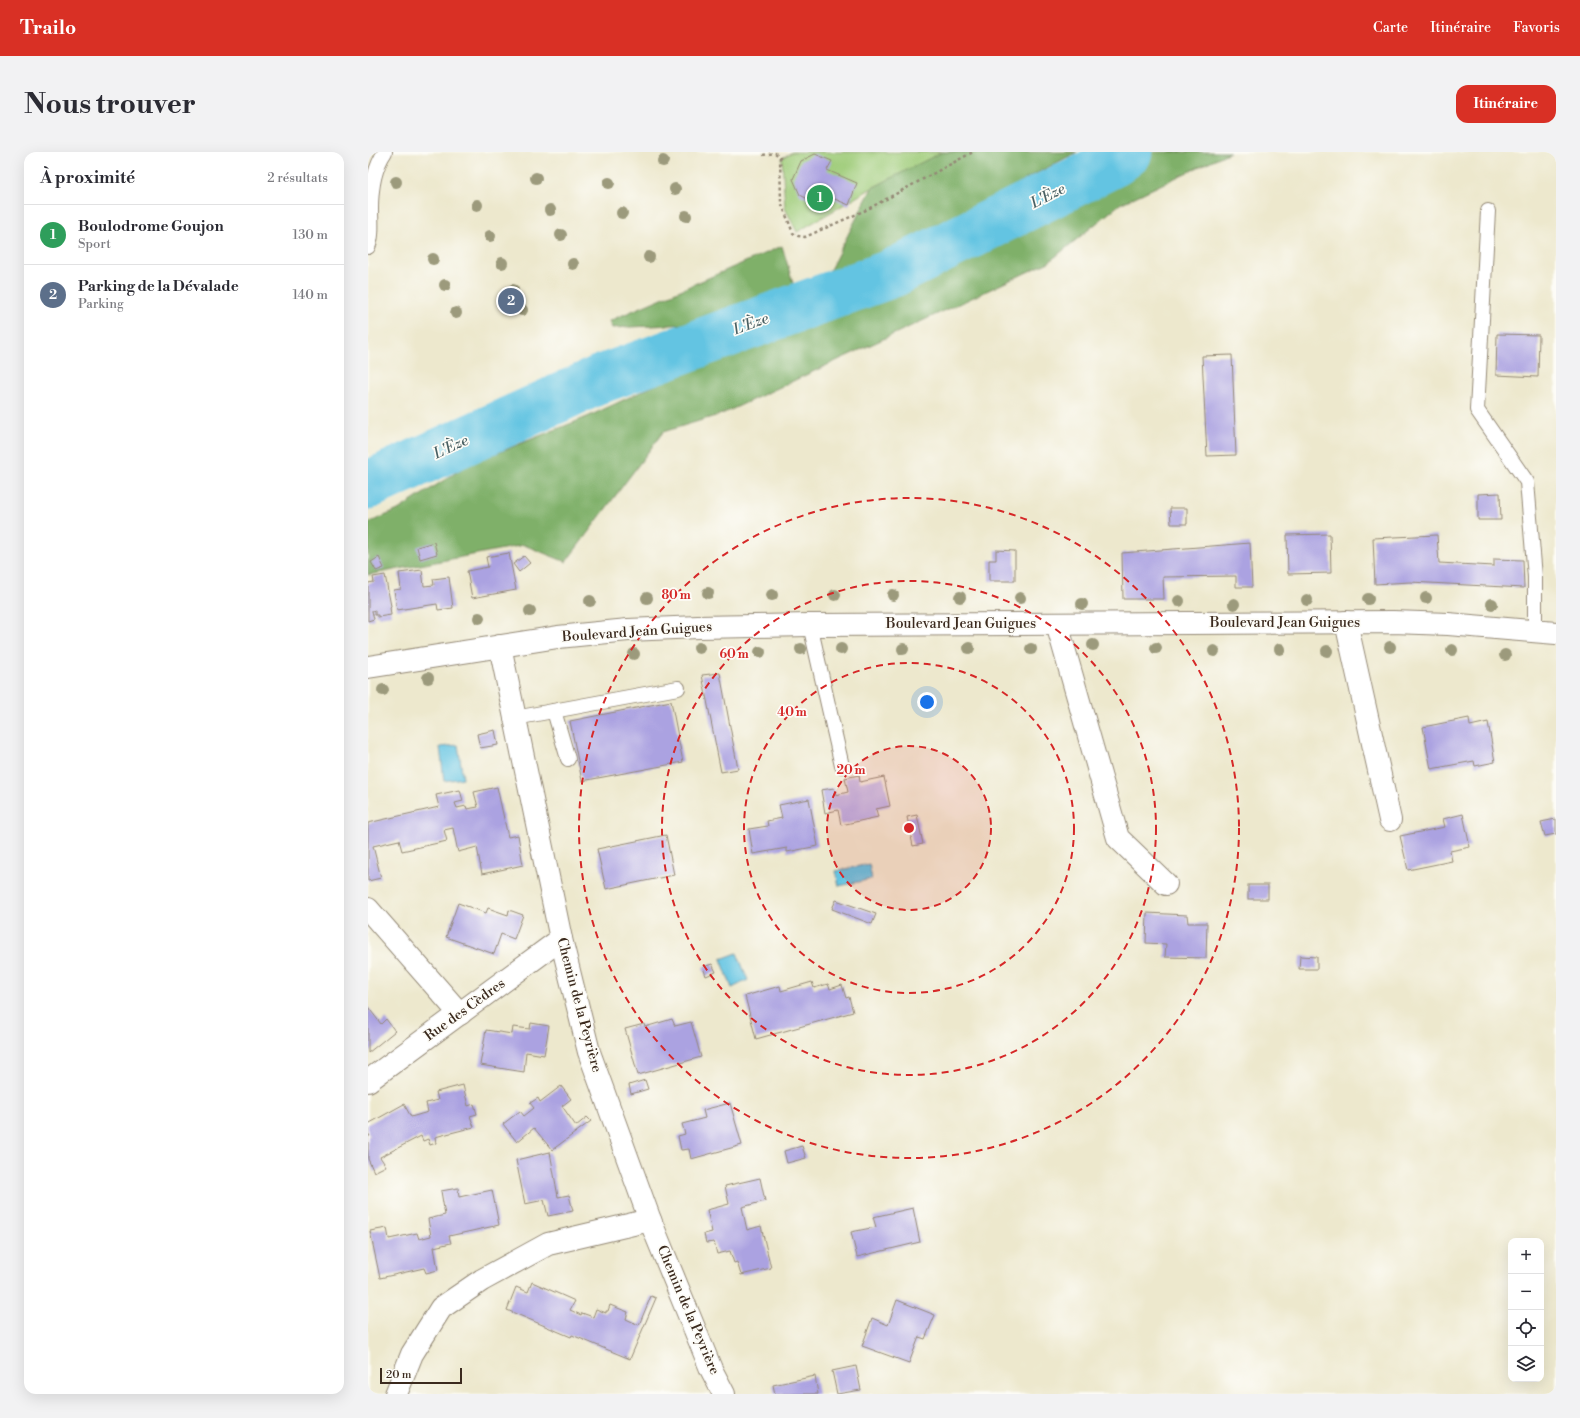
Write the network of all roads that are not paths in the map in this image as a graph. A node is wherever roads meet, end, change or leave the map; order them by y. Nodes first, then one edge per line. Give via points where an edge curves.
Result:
1 (386, 152) edge
2 (369, 207) edge
3 (1488, 211) dead end
4 (368, 247) edge
5 (1346, 622) junction
6 (1057, 624) junction
7 (810, 625) junction
8 (1535, 630) junction
9 (1556, 633) edge
10 (500, 646) junction
11 (368, 666) edge
12 (678, 688) dead end
13 (554, 711) junction
14 (515, 718) junction
15 (568, 759) dead end
16 (842, 766) dead end
17 (1390, 820) dead end
18 (1166, 884) dead end
19 (368, 909) edge
20 (561, 939) junction
21 (460, 1014) junction
22 (368, 1081) edge
23 (650, 1220) junction
24 (396, 1394) edge
25 (724, 1394) edge

1 - 2 lane via 379,161 372,183
2 - 4 lane via 371,224
3 - 8 lane via 1478,410 1527,482 1535,576
5 - 6 street, Boulevard Jean Guigues
5 - 8 street, Boulevard Jean Guigues via 1448,624
5 - 17 street
6 - 7 street, Boulevard Jean Guigues
6 - 18 street via 1118,838
7 - 10 street, Boulevard Jean Guigues via 628,630
7 - 16 lane
8 - 9 street, Boulevard Jean Guigues
10 - 11 street, Boulevard Jean Guigues
10 - 14 street, Chemin de la Peyrière
12 - 13 lane
13 - 14 lane
13 - 15 lane
14 - 20 street, Chemin de la Peyrière
19 - 21 street
20 - 21 street, Rue des Cèdres
20 - 23 street, Chemin de la Peyrière via 589,1052
21 - 22 street, Rue des Cèdres
23 - 24 street via 548,1244 482,1280 441,1308 412,1354
23 - 25 street, Chemin de la Peyrière via 711,1369

